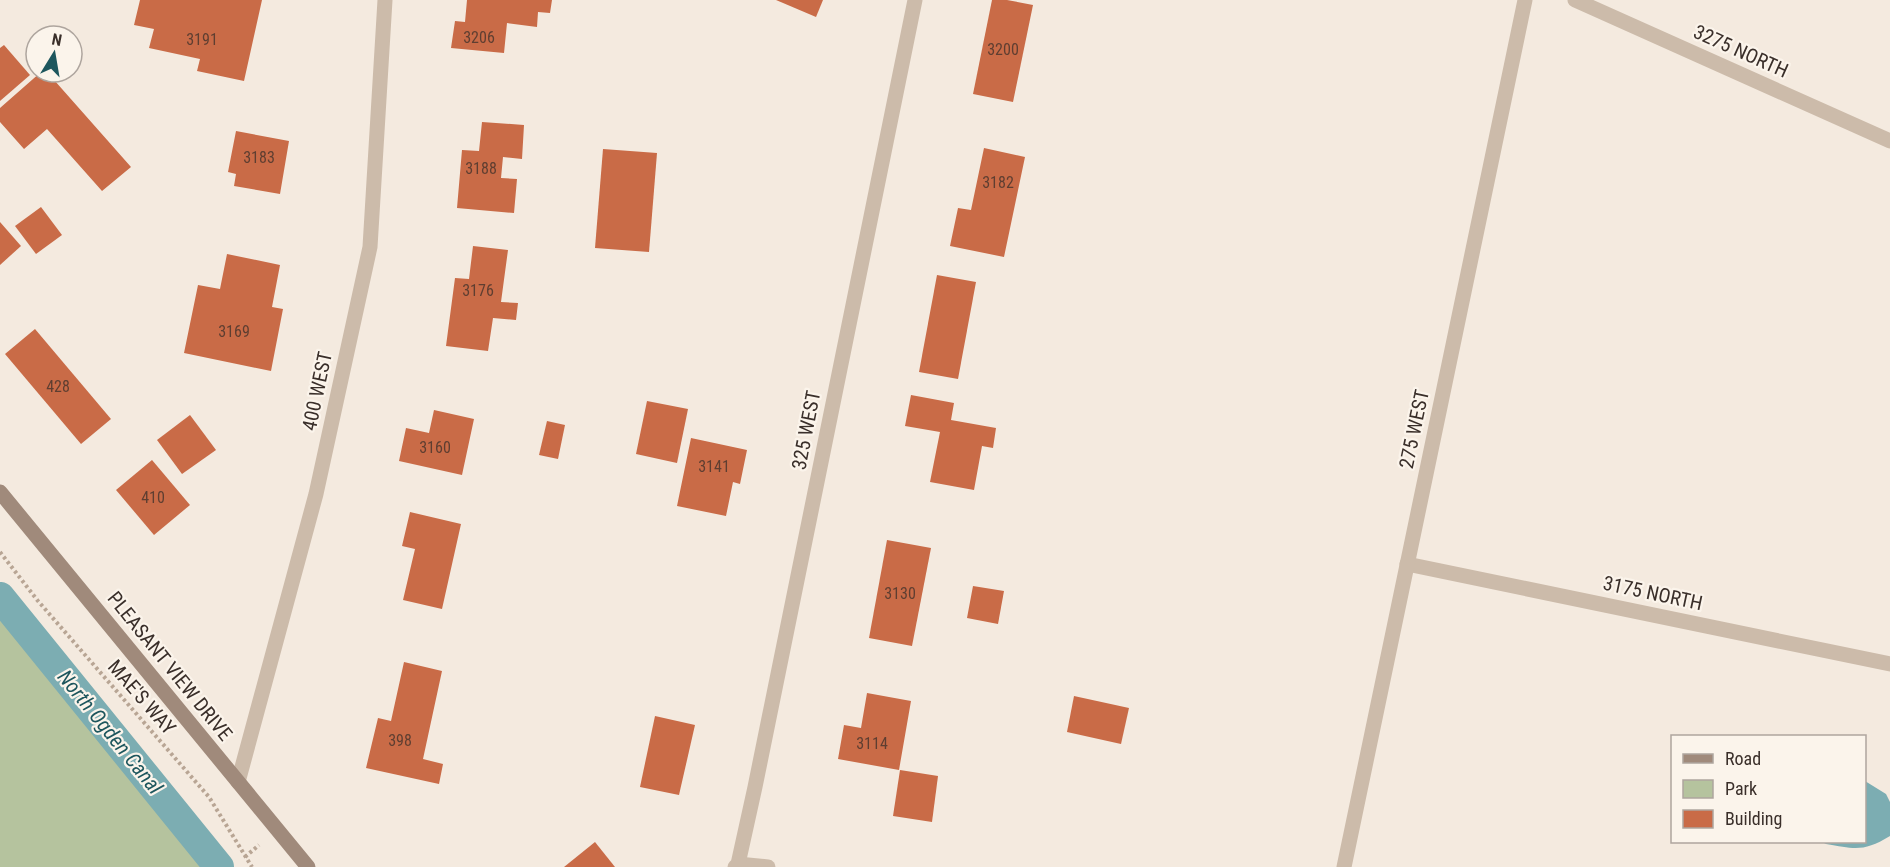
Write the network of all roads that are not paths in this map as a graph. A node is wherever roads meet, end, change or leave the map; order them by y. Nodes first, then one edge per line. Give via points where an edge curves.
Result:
1 (384, 0) edge
2 (915, 0) edge
3 (1525, 0) edge
4 (1575, 0) edge
5 (1890, 141) edge
6 (0, 492) edge
7 (1407, 564) junction
8 (1890, 664) edge
9 (238, 782) junction
10 (736, 865) edge
11 (308, 867) edge
12 (768, 867) edge
13 (1344, 867) edge

1 - 9 street, 400 WEST via 370,247 316,494
2 - 10 street, 325 WEST
3 - 7 street, 275 WEST
4 - 5 street, 3275 NORTH
6 - 9 street, PLEASANT VIEW DRIVE
7 - 8 street, 3175 NORTH
7 - 13 street, 275 WEST
9 - 11 street, PLEASANT VIEW DRIVE
10 - 12 street

